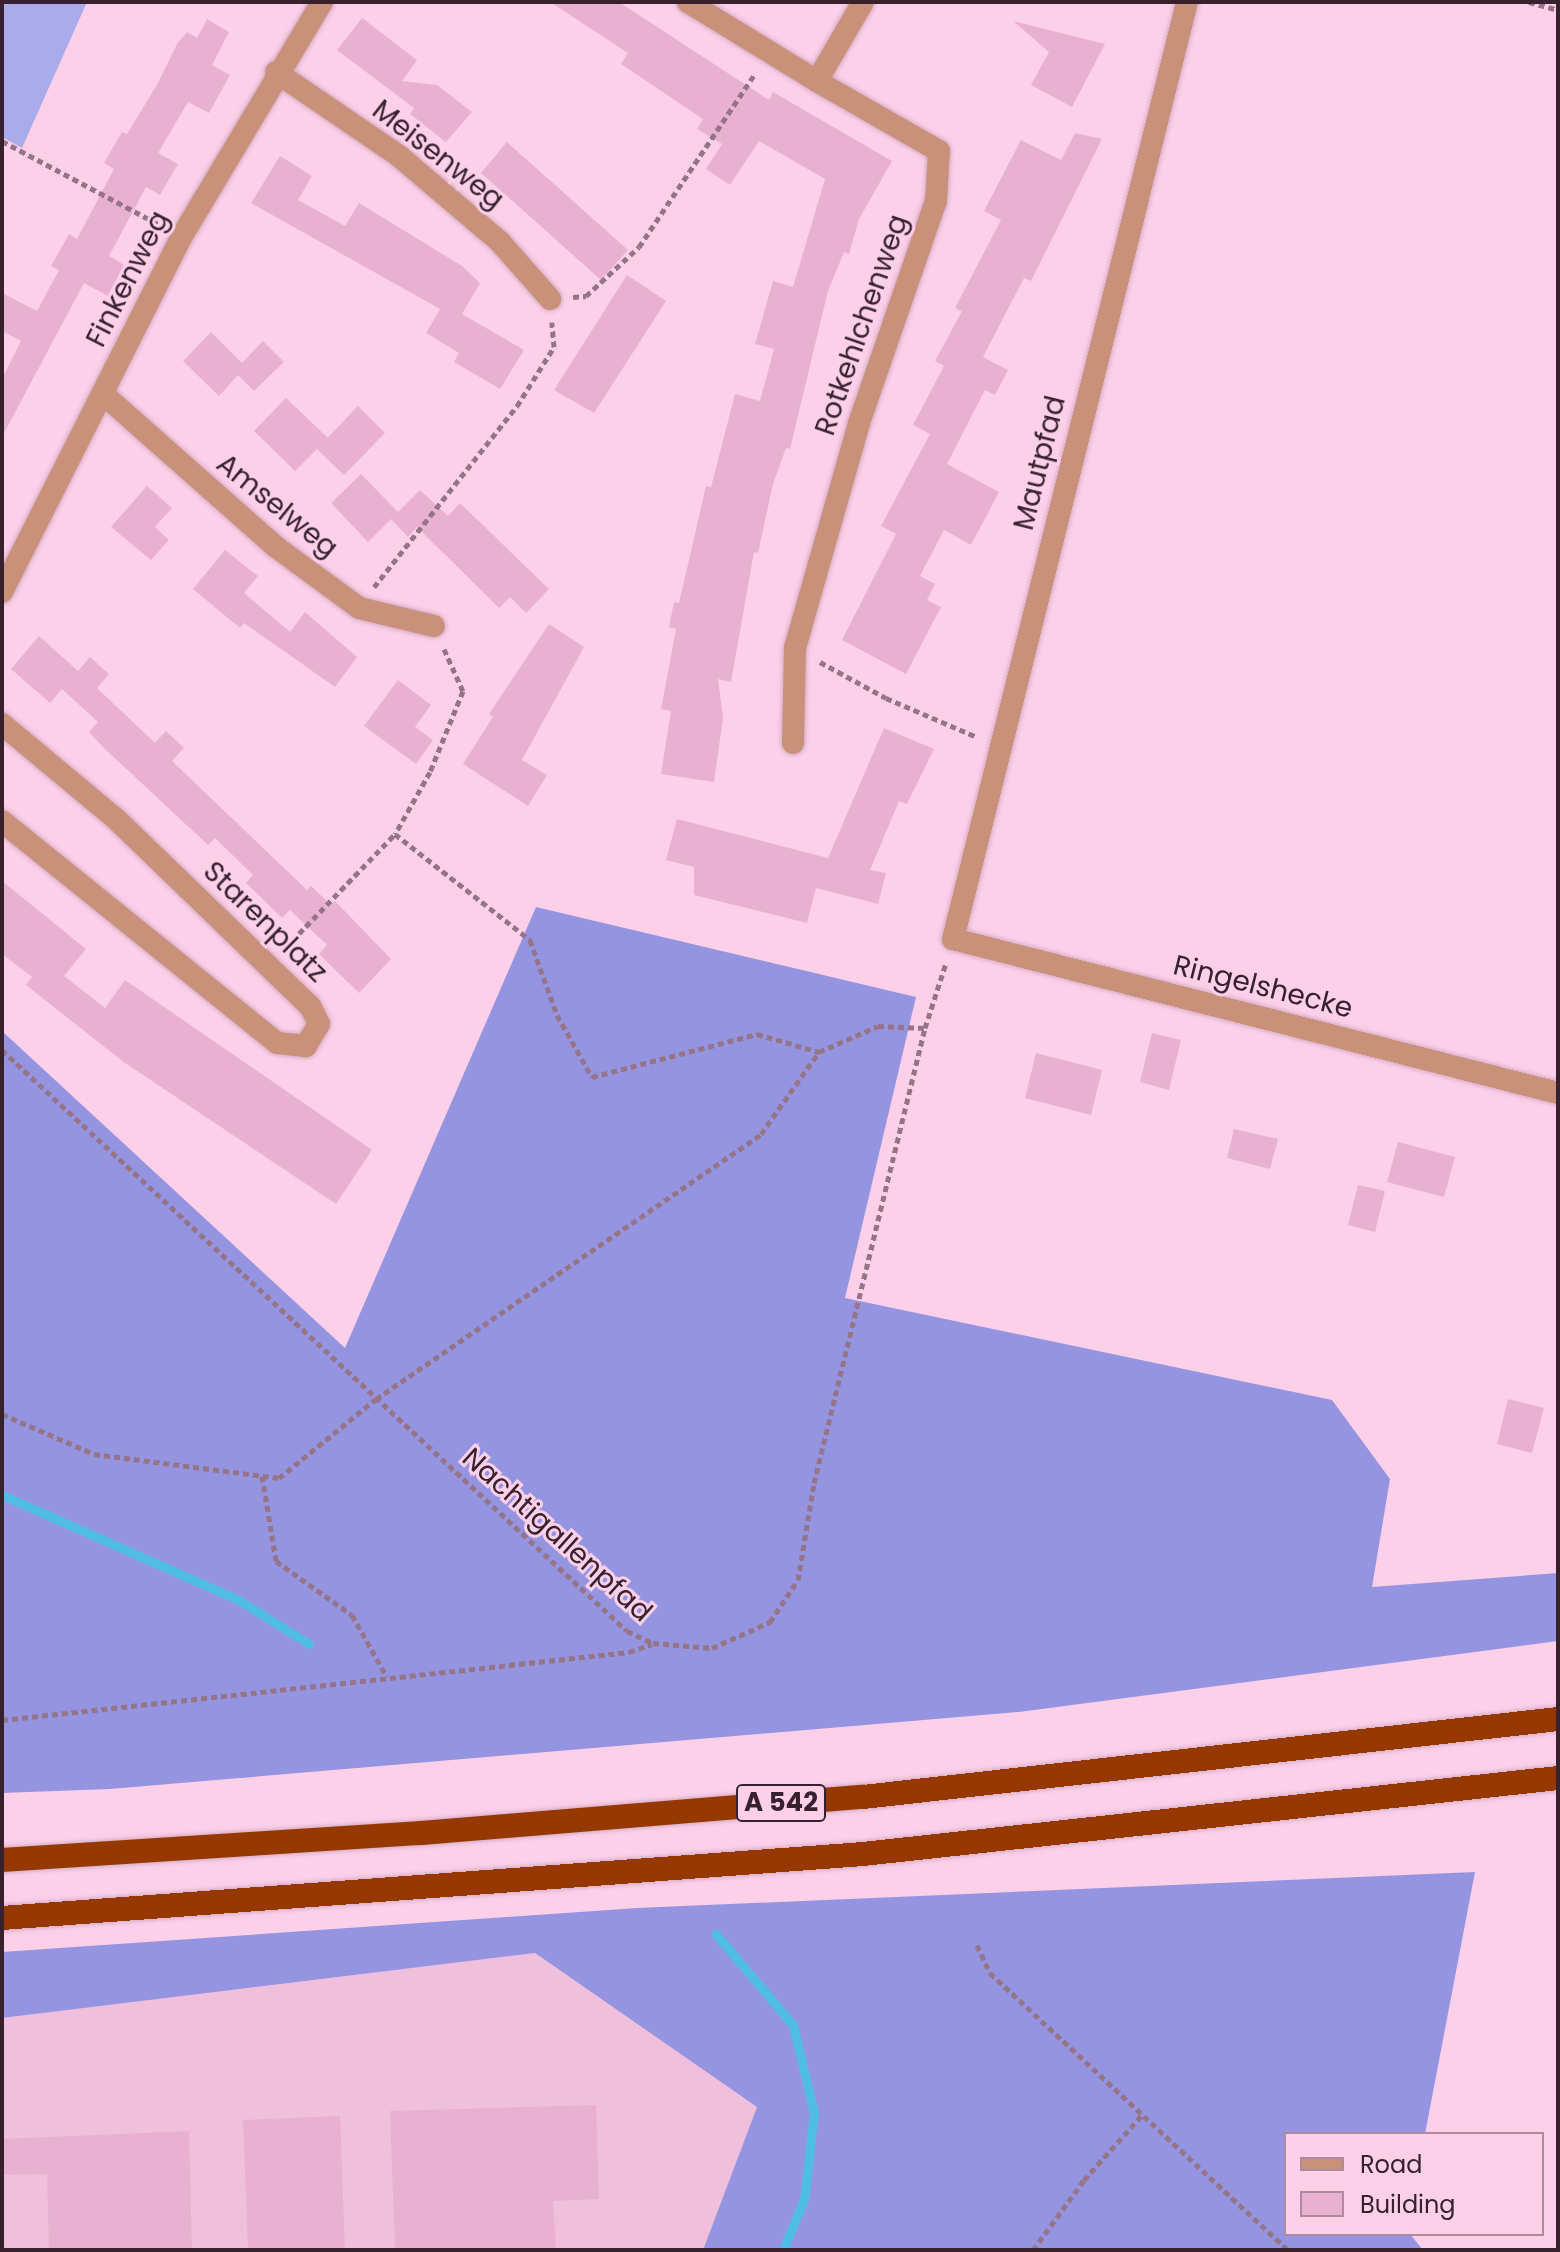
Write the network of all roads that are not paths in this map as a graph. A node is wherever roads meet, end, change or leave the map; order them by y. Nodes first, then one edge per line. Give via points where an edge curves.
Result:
1 (322, 2) edge
2 (688, 2) edge
3 (863, 2) edge
4 (1187, 2) edge
5 (276, 72) junction
6 (817, 81) junction
7 (550, 299) road end
8 (103, 394) junction
9 (2, 592) edge
10 (434, 626) road end
11 (2, 724) edge
12 (793, 743) dead end
13 (2, 821) edge
14 (953, 939) joint
15 (1558, 1093) edge
16 (1558, 1719) edge
17 (1558, 1778) edge
18 (2, 1860) edge
19 (2, 1918) edge

1 - 5 street, Finkenweg
2 - 6 street
3 - 6 street
4 - 14 street, Mautpfad
5 - 7 street, Meisenweg via 399,156 500,242
5 - 8 street, Finkenweg via 182,236
6 - 12 street, Rotkehlchenweg via 939,151 936,201 859,423 795,648
8 - 9 street, Finkenweg
8 - 10 street, Amselweg via 266,538 359,608
11 - 13 street, Starenplatz via 115,818 310,1006 319,1024 306,1046 277,1043
14 - 15 street, Ringelshecke
16 - 18 highway, A 542 via 863,1797
17 - 19 highway, A 542 via 863,1854

